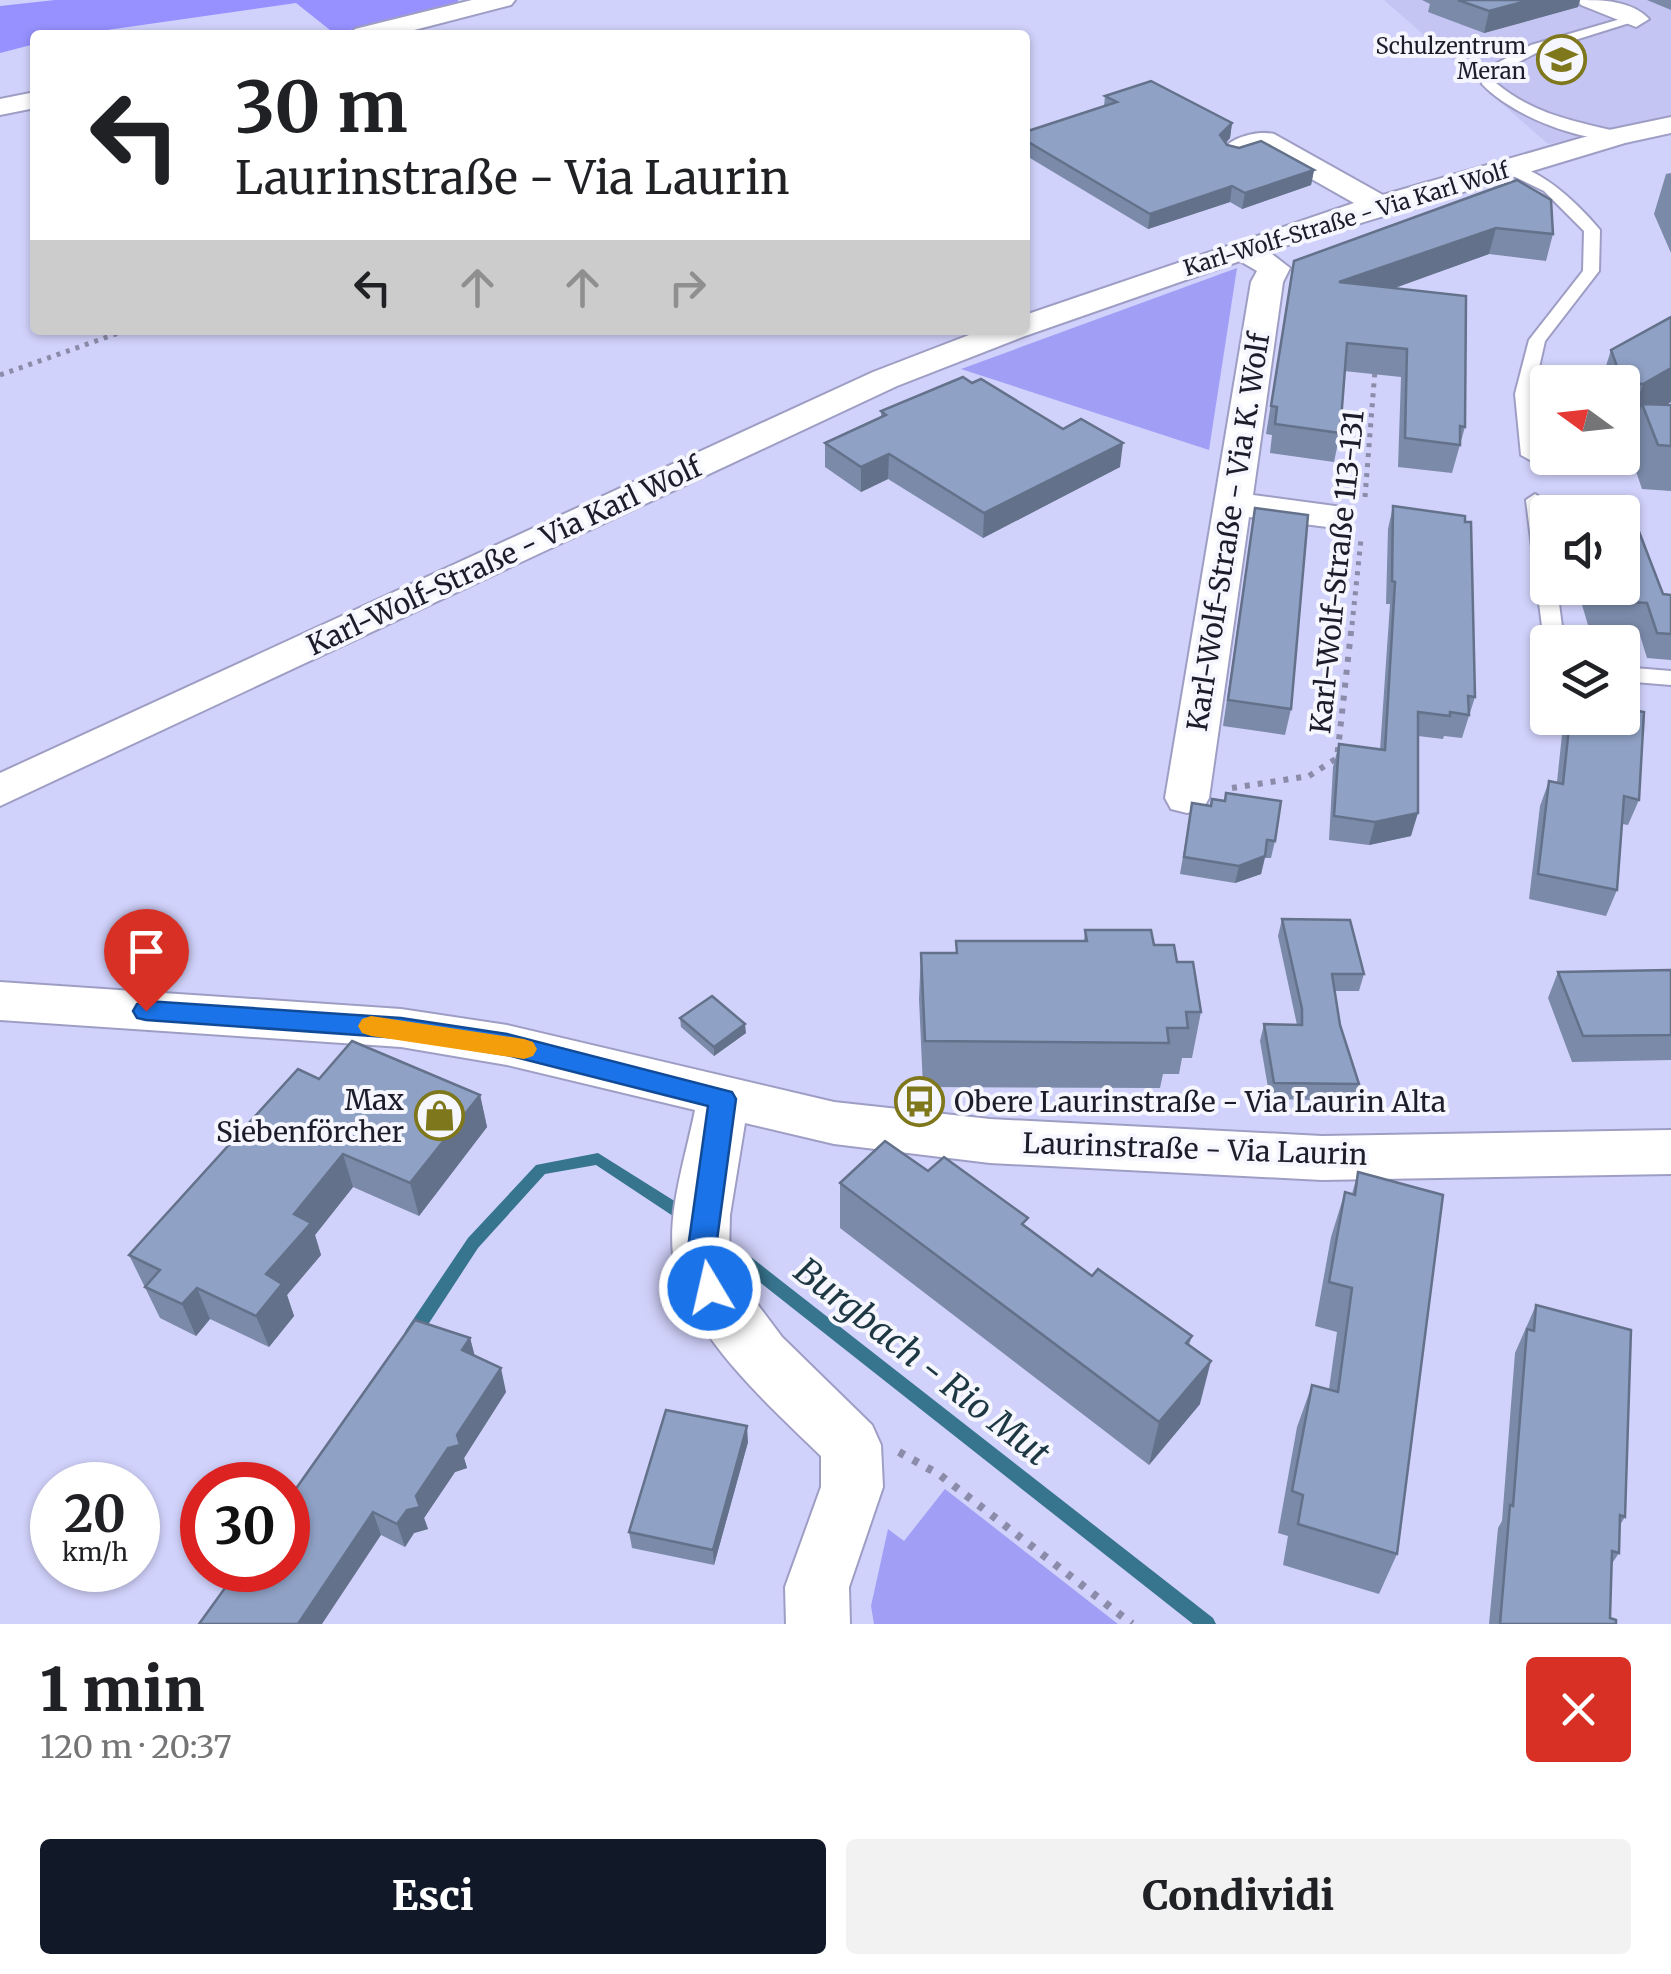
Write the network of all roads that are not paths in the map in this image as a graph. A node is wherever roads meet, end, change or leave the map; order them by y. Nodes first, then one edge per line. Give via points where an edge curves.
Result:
1 (502, 0) edge
2 (1590, 0) edge
3 (1636, 19) joint
4 (384, 30) edge
5 (30, 101) edge
6 (0, 107) edge
7 (1671, 125) edge
8 (1619, 136) junction
9 (1236, 150) edge
10 (1508, 168) junction
11 (1391, 202) junction
12 (1436, 220) edge
13 (1273, 262) junction
14 (1030, 325) edge
15 (1000, 335) edge
16 (1531, 365) edge
17 (1530, 369) edge
18 (1530, 455) dead end
19 (1232, 504) junction
20 (1354, 517) road end
21 (1640, 675) edge
22 (1671, 678) edge
23 (0, 791) edge
24 (1186, 798) road end
25 (0, 1001) edge
26 (722, 1099) junction
27 (1671, 1152) edge
28 (818, 1624) edge

1 - 4 street
2 - 3 street
3 - 8 lane via 1525,52 1489,72 1489,84 1527,112
5 - 6 street
7 - 8 street, Karl-Wolf-Straße - Via Karl Wolf
8 - 10 street, Karl-Wolf-Straße - Via Karl Wolf
9 - 11 street via 1264,140
10 - 11 street, Karl-Wolf-Straße - Via Karl Wolf
10 - 16 lane via 1549,188 1592,230 1590,271 1537,340
11 - 12 street
11 - 13 street, Karl-Wolf-Straße - Via Karl Wolf
13 - 14 street, Karl-Wolf-Straße - Via Karl Wolf
13 - 19 street, Karl-Wolf-Straße - Via K. Wolf
15 - 23 street, Karl-Wolf-Straße - Via Karl Wolf via 867,388
17 - 18 lane via 1524,394
19 - 20 street
19 - 24 street, Karl-Wolf-Straße - Via K. Wolf
21 - 22 lane
25 - 26 street, Laurinstraße - Via Laurin via 401,1028 507,1044
26 - 27 street, Laurinstraße - Via Laurin via 834,1123 990,1141 1322,1158
26 - 28 street via 704,1229 710,1288 766,1361 851,1445 852,1487 818,1587

